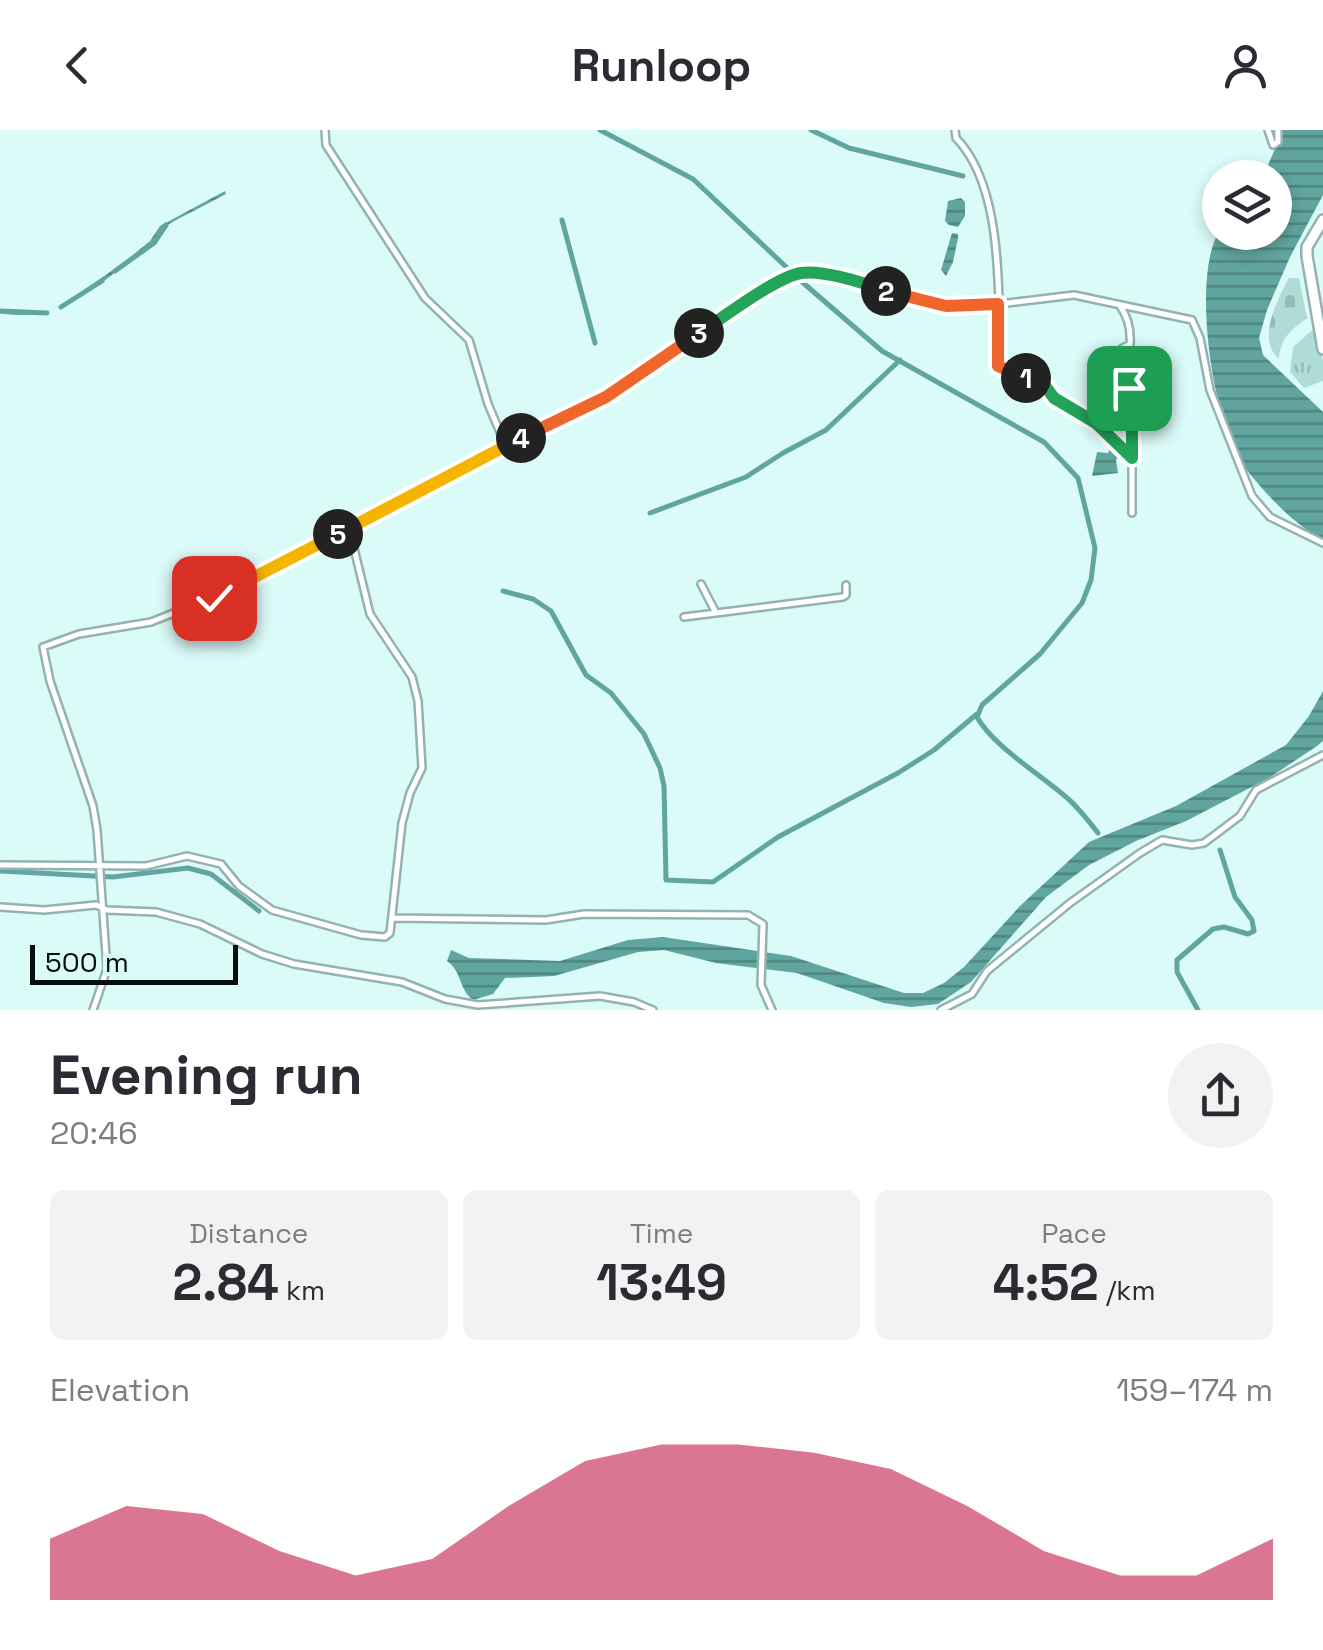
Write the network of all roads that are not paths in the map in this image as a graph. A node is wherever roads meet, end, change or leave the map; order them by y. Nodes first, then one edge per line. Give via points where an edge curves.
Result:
1 (325, 130) edge
2 (955, 130) edge
3 (1268, 130) edge
4 (1278, 130) edge
5 (1323, 220) edge
6 (1319, 236) edge
7 (998, 304) junction
8 (1118, 304) junction
9 (1323, 348) edge
10 (505, 444) junction
11 (1132, 458) junction
12 (1132, 513) dead end
13 (349, 528) junction
14 (1323, 542) edge
15 (701, 584) dead end
16 (846, 585) dead end
17 (716, 613) junction
18 (684, 617) dead end
19 (1323, 755) edge
20 (0, 866) edge
21 (101, 869) junction
22 (0, 906) edge
23 (103, 908) junction
24 (392, 918) junction
25 (94, 1010) edge
26 (653, 1010) edge
27 (772, 1010) edge
28 (941, 1010) edge

1 - 10 street via 326,145 424,298 469,340
2 - 7 street via 995,230
3 - 4 street via 1273,145
5 - 6 main road
6 - 9 main road via 1307,256
7 - 8 street via 1074,295
7 - 10 street via 946,306 857,280 800,273 606,397
7 - 11 street via 998,366 1046,387
8 - 11 street via 1131,339 1122,348 1132,402
8 - 14 street via 1193,321 1210,390 1252,496 1270,517
10 - 13 street
11 - 12 street
13 - 21 street via 214,598 150,622 43,647 93,806
13 - 24 street via 370,614 412,677 418,700 422,768 402,824
15 - 17 street
16 - 17 street via 843,597
17 - 18 street
19 - 28 street via 1256,790 1240,816 1204,843 1162,840 1140,853 987,971 972,994
20 - 21 street
21 - 23 street
21 - 24 street via 187,856 221,864 272,910 323,926 385,936
22 - 23 street
23 - 25 street via 107,969
23 - 26 street via 184,919 294,964 402,982 445,999 478,1005 600,996
24 - 27 street via 748,915 764,924 761,979

